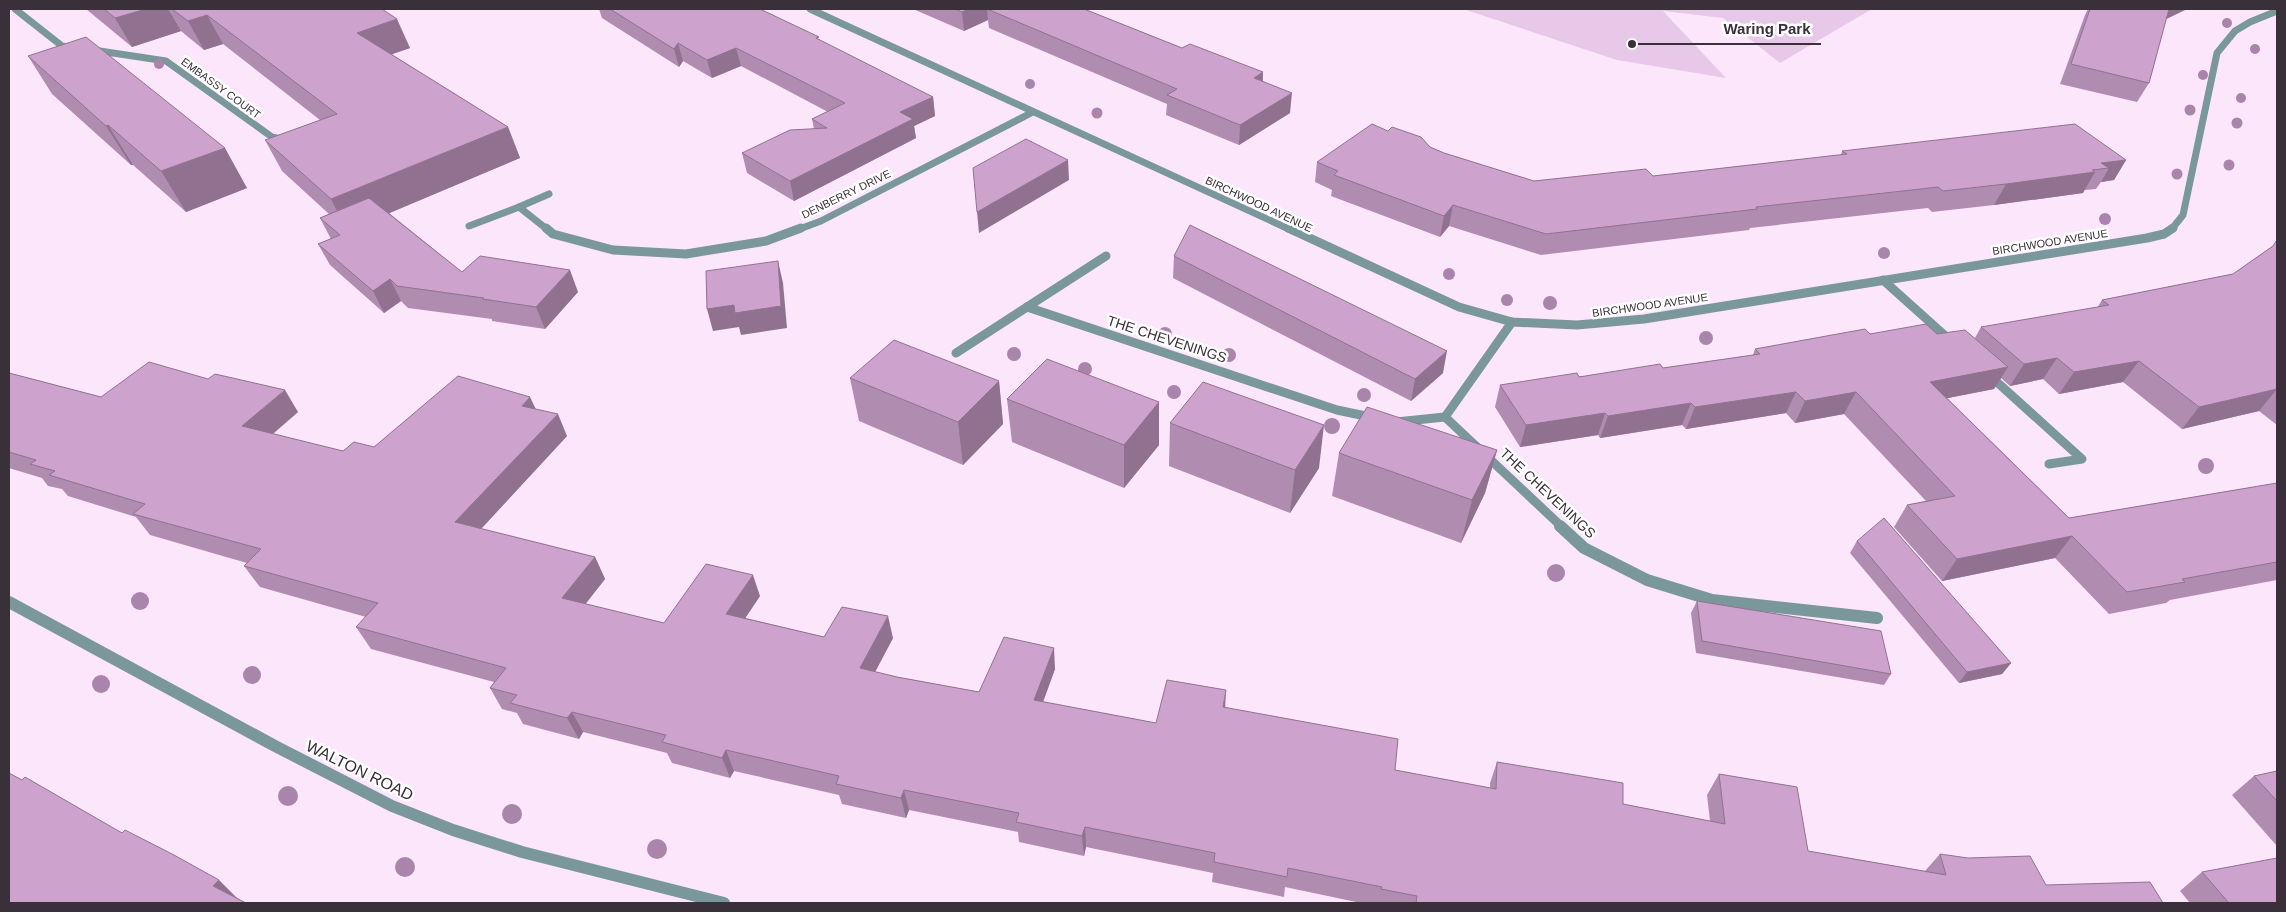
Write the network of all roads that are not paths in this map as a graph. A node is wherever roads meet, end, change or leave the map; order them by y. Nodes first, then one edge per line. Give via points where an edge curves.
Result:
1 (15, 9) edge
2 (810, 9) edge
3 (2277, 10) edge
4 (1033, 112) junction
5 (290, 141) edge
6 (549, 194) dead end
7 (519, 208) junction
8 (469, 226) dead end
9 (1106, 256) dead end
10 (1883, 280) junction
11 (1027, 307) junction
12 (1512, 322) junction
13 (1961, 350) edge
14 (956, 353) dead end
15 (1983, 369) edge
16 (1445, 417) junction
17 (2049, 464) dead end
18 (9, 602) edge
19 (1877, 618) dead end
20 (724, 903) edge

1 - 5 street, EMBASSY COURT via 62,46 166,61 272,137
2 - 4 street, BIRCHWOOD AVENUE
3 - 10 street, BIRCHWOOD AVENUE via 2245,24 2226,38 2217,53 2183,216 2171,231 2147,238
4 - 7 street, DENBERRY DRIVE via 821,221 766,241 686,254 613,250 553,234
4 - 12 street, BIRCHWOOD AVENUE via 1459,307
6 - 7 street
7 - 8 street
9 - 11 street
10 - 12 street, BIRCHWOOD AVENUE via 1644,319 1577,325
10 - 13 street
11 - 14 street
11 - 16 street, THE CHEVENINGS via 1337,410 1398,422
12 - 16 street
15 - 17 street via 2082,458
16 - 19 street, THE CHEVENINGS via 1584,548 1647,580 1712,600
18 - 20 street, WALTON ROAD via 392,806 522,852

